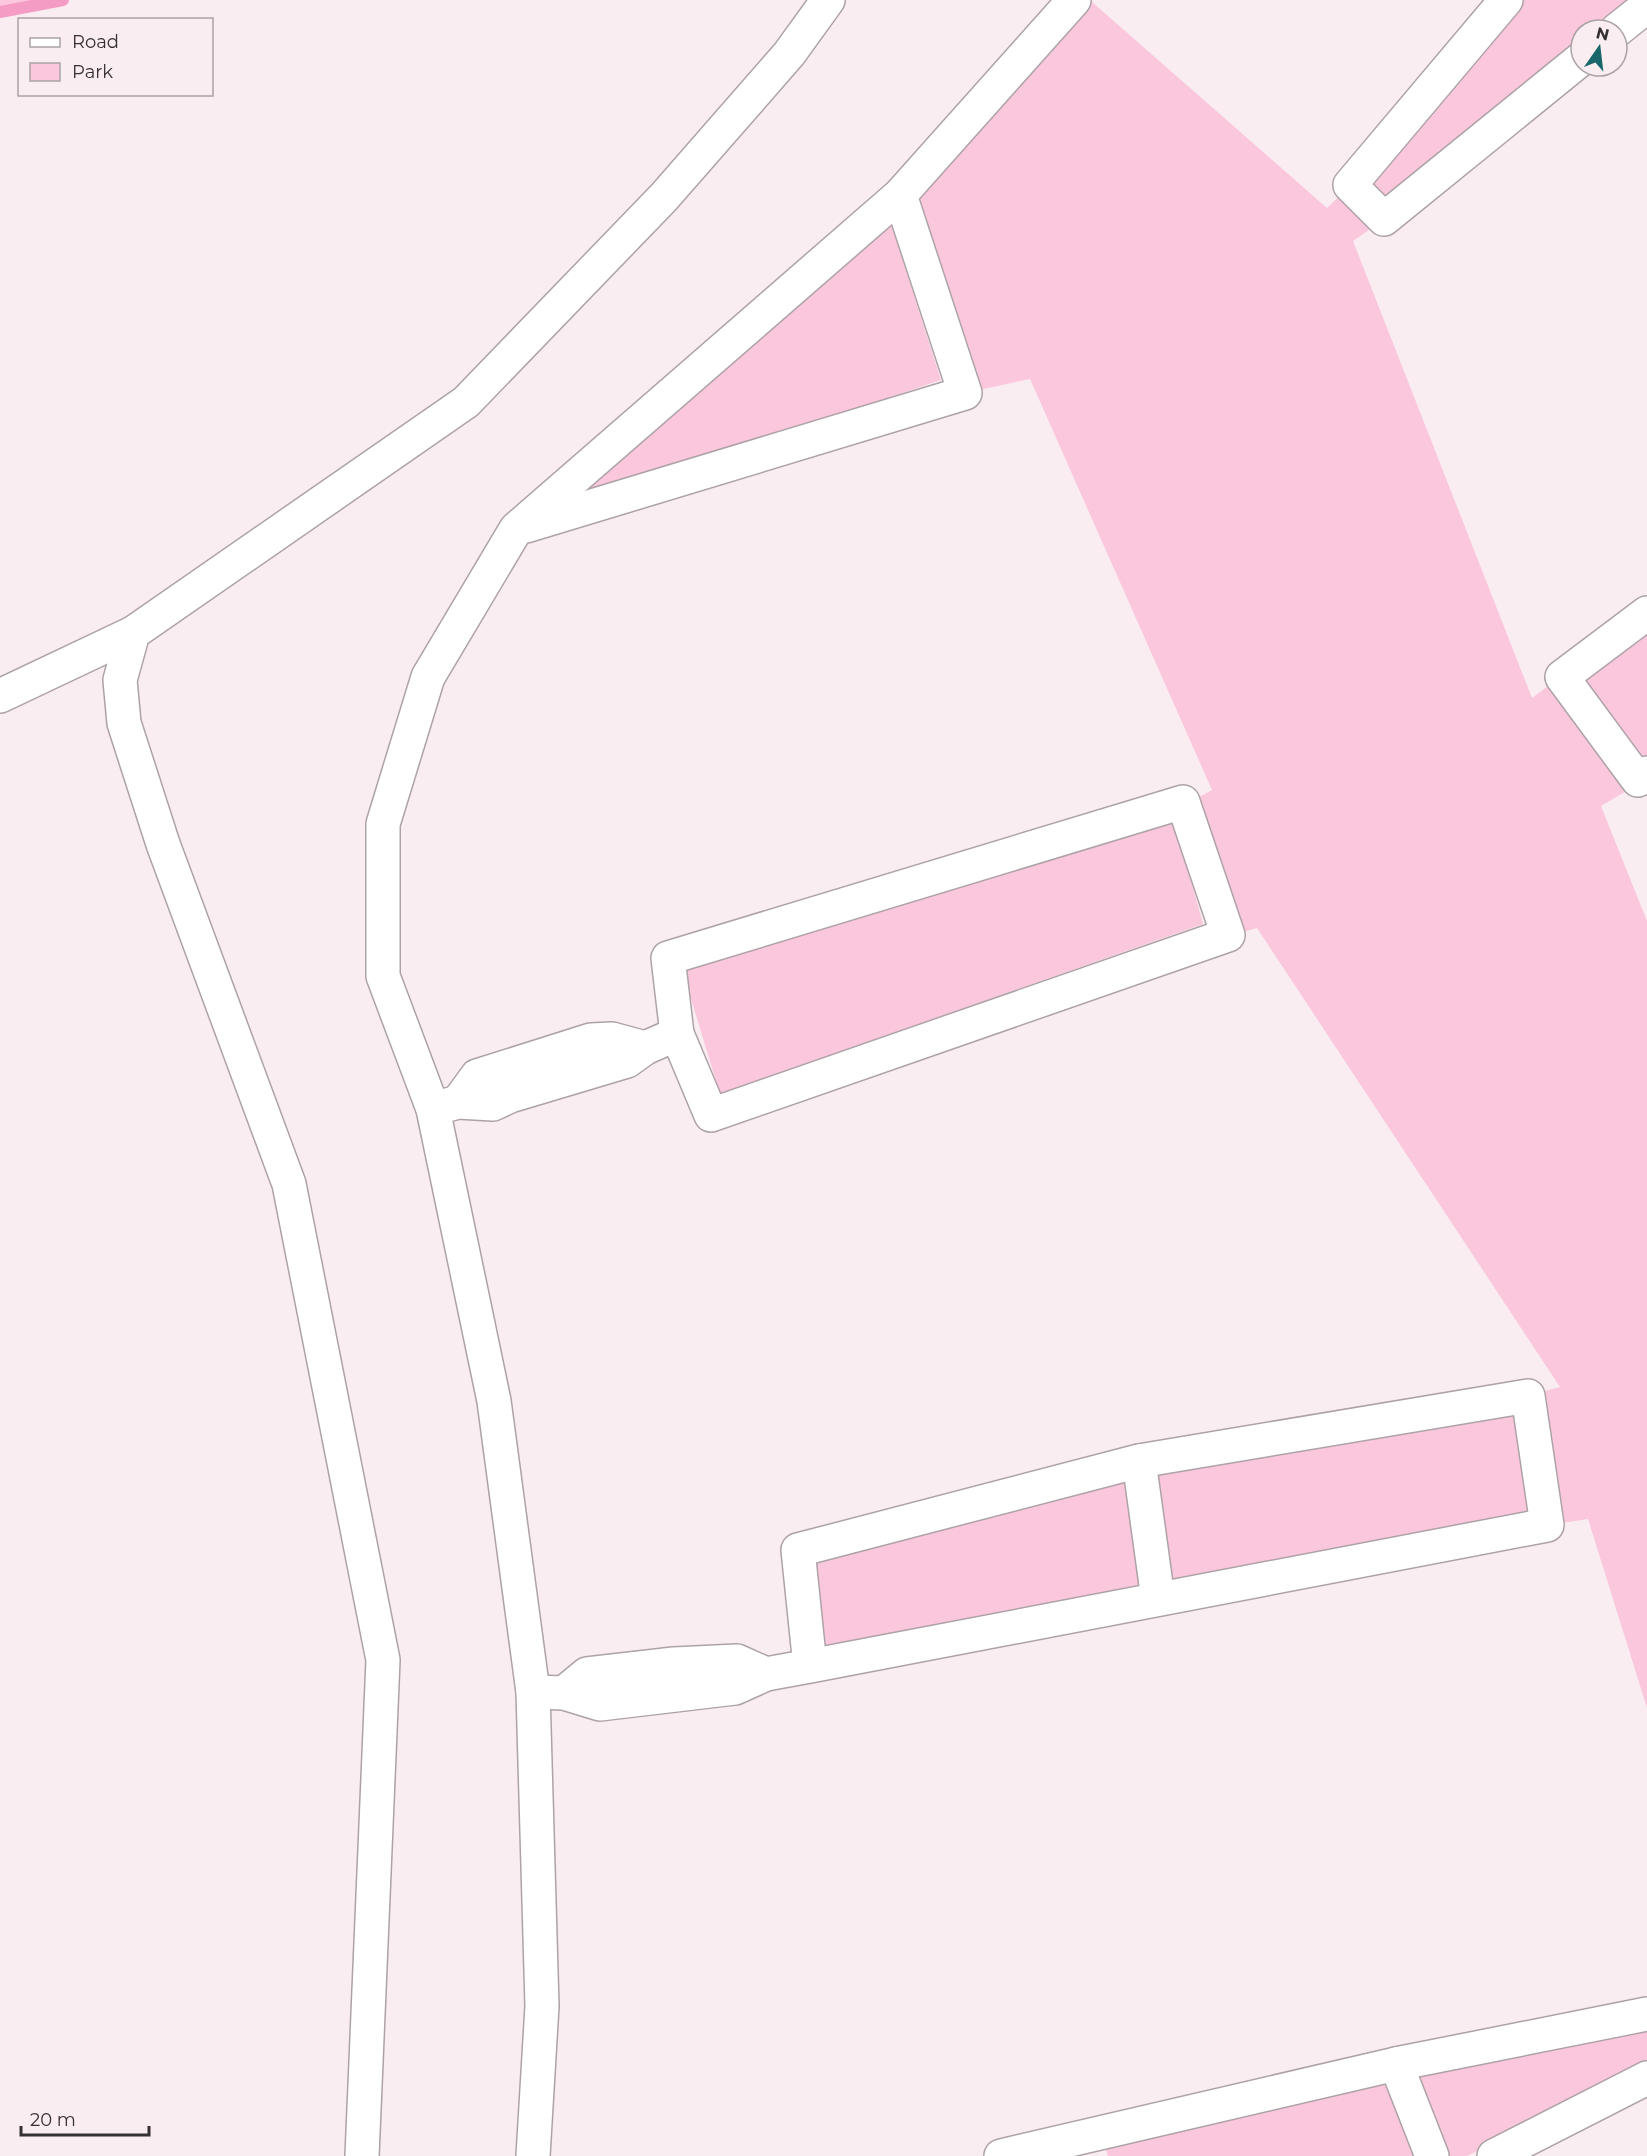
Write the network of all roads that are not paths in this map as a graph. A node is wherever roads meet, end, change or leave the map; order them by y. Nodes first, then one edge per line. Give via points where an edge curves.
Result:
1 (828, 0) edge
2 (1074, 0) edge
3 (1506, 0) edge
4 (1647, 6) edge
5 (1629, 20) edge
6 (1569, 69) edge
7 (900, 195) junction
8 (516, 529) junction
9 (1647, 613) edge
10 (133, 633) junction
11 (0, 696) edge
12 (1647, 773) edge
13 (677, 1034) junction
14 (445, 1106) junction
15 (1139, 1461) junction
16 (1158, 1599) junction
17 (810, 1666) junction
18 (549, 1692) junction
19 (1647, 2014) edge
20 (1396, 2064) junction
21 (1647, 2078) edge
22 (1080, 2147) edge
23 (362, 2156) edge
24 (533, 2156) edge
25 (1001, 2156) edge
26 (1432, 2156) edge
27 (1494, 2156) edge

1 - 10 street via 789,54 664,197 466,402
2 - 7 street
3 - 6 street via 1350,185 1384,219
4 - 5 street
7 - 8 street
7 - 8 street via 965,393
8 - 14 street via 428,676 383,824 383,976
9 - 12 street via 1562,677 1638,780
10 - 11 street
10 - 23 street via 120,680 124,723 163,844 289,1184 383,1660
13 - 13 street via 711,1115 1228,935 1183,802 668,958
13 - 14 street via 627,1061 493,1104
14 - 18 street via 494,1401
15 - 16 street
15 - 16 street via 1528,1396 1547,1525
15 - 17 street via 798,1550
16 - 17 street
17 - 18 street via 766,1674 737,1661 674,1664 587,1674
18 - 24 street via 542,2006
19 - 20 street
20 - 22 street
20 - 26 street
21 - 27 street
22 - 25 street

